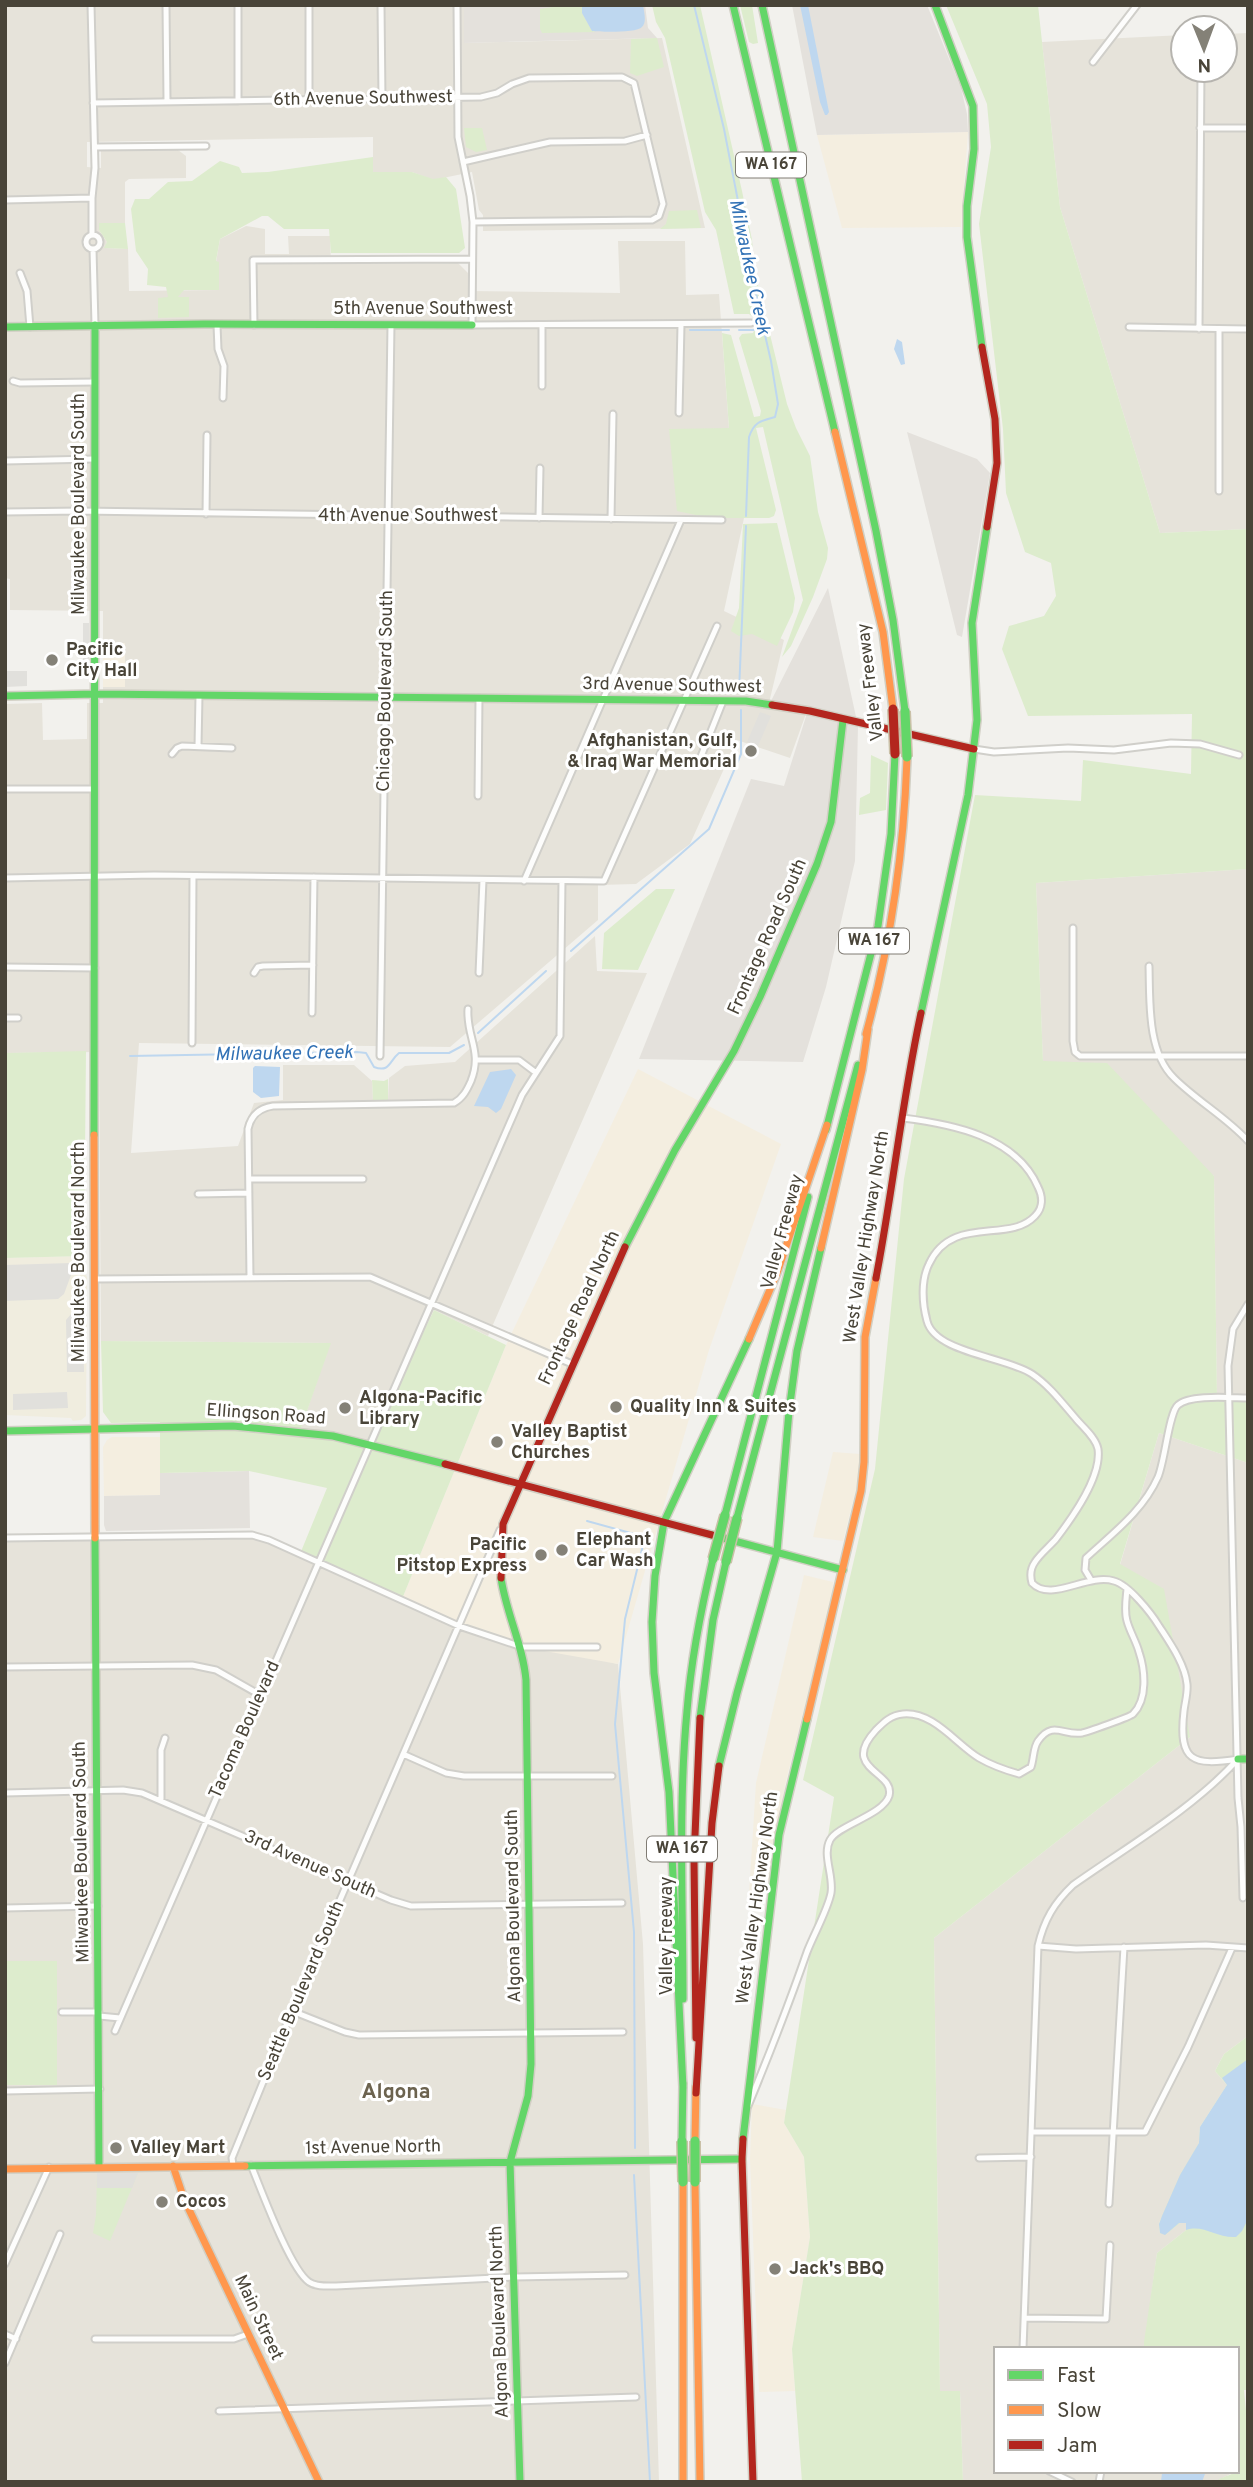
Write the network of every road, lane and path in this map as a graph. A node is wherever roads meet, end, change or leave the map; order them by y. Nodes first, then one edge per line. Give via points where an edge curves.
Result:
1 (91, 5) edge
2 (166, 5) edge
3 (237, 5) edge
4 (309, 5) edge
5 (381, 5) edge
6 (457, 5) edge
7 (733, 5) edge
8 (762, 5) edge
9 (935, 5) edge
10 (1137, 5) edge
11 (1093, 62) dead end
12 (1201, 84) edge
13 (458, 98) junction
14 (309, 99) junction
15 (382, 99) junction
16 (238, 100) junction
17 (167, 101) junction
18 (93, 103) junction
19 (1200, 128) junction
20 (1248, 128) edge
21 (647, 135) junction
22 (206, 146) dead end
23 (95, 147) junction
24 (463, 162) junction
25 (92, 198) junction
26 (5, 200) edge
27 (472, 222) junction
28 (472, 259) junction
29 (20, 273) dead end
30 (751, 323) dead end
31 (217, 324) junction
32 (254, 324) junction
33 (95, 325) junction
34 (391, 325) junction
35 (472, 325) junction
36 (681, 325) junction
37 (542, 326) junction
38 (5, 327) edge
39 (30, 327) junction
40 (1129, 327) dead end
41 (1199, 329) junction
42 (1219, 329) junction
43 (1248, 329) edge
44 (12, 381) dead end
45 (95, 382) junction
46 (542, 386) dead end
47 (223, 398) dead end
48 (679, 412) dead end
49 (613, 414) dead end
50 (207, 435) dead end
51 (94, 460) junction
52 (5, 461) edge
53 (540, 468) dead end
54 (1219, 491) dead end
55 (94, 511) junction
56 (5, 512) edge
57 (206, 514) junction
58 (390, 517) junction
59 (539, 518) junction
60 (611, 519) junction
61 (681, 520) junction
62 (722, 520) dead end
63 (717, 626) dead end
64 (96, 694) junction
65 (5, 696) edge
66 (199, 696) junction
67 (386, 697) junction
68 (479, 698) junction
69 (603, 699) junction
70 (684, 701) junction
71 (723, 701) junction
72 (843, 720) junction
73 (198, 746) junction
74 (232, 748) dead end
75 (975, 749) junction
76 (172, 754) dead end
77 (1239, 755) dead end
78 (698, 764) dead end
79 (5, 789) edge
80 (94, 789) junction
81 (478, 796) dead end
82 (94, 876) junction
83 (193, 876) junction
84 (314, 877) junction
85 (5, 878) edge
86 (383, 879) junction
87 (483, 880) junction
88 (524, 881) junction
89 (562, 881) junction
90 (1073, 928) dead end
91 (313, 965) junction
92 (1149, 966) dead end
93 (5, 967) edge
94 (95, 968) junction
95 (254, 973) dead end
96 (479, 973) dead end
97 (468, 1009) dead end
98 (312, 1013) dead end
99 (5, 1018) edge
100 (18, 1018) dead end
101 (868, 1029) junction
102 (192, 1043) dead end
103 (380, 1056) dead end
104 (1160, 1056) junction
105 (1248, 1056) edge
106 (476, 1060) junction
107 (535, 1072) junction
108 (902, 1118) junction
109 (827, 1125) junction
110 (1248, 1141) edge
111 (675, 1150) joint
112 (363, 1179) dead end
113 (249, 1180) junction
114 (249, 1193) junction
115 (198, 1194) dead end
116 (250, 1278) junction
117 (94, 1279) junction
118 (431, 1302) junction
119 (1248, 1304) edge
120 (572, 1364) junction
121 (1229, 1398) junction
122 (1248, 1398) edge
123 (94, 1429) junction
124 (5, 1431) edge
125 (370, 1444) junction
126 (520, 1482) junction
127 (664, 1521) junction
128 (502, 1524) junction
129 (95, 1536) junction
130 (5, 1538) edge
131 (777, 1552) junction
132 (320, 1563) junction
133 (843, 1570) junction
134 (1091, 1580) junction
135 (1127, 1589) junction
136 (459, 1626) junction
137 (522, 1647) junction
138 (597, 1647) dead end
139 (96, 1665) junction
140 (5, 1667) edge
141 (260, 1695) junction
142 (165, 1738) dead end
143 (403, 1754) junction
144 (1243, 1759) edge
145 (528, 1776) junction
146 (612, 1776) dead end
147 (97, 1791) junction
148 (5, 1793) edge
149 (161, 1799) junction
150 (205, 1819) junction
151 (349, 1881) junction
152 (1243, 1898) dead end
153 (622, 1903) dead end
154 (530, 1905) junction
155 (98, 1906) junction
156 (5, 1908) edge
157 (1038, 1946) junction
158 (1124, 1947) junction
159 (1232, 1948) junction
160 (1248, 1948) edge
161 (292, 2011) junction
162 (62, 2012) dead end
163 (99, 2014) junction
164 (120, 2018) junction
165 (115, 2031) dead end
166 (623, 2032) dead end
167 (531, 2034) junction
168 (683, 2088) junction
169 (100, 2089) junction
170 (5, 2091) edge
171 (696, 2093) junction
172 (745, 2114) junction
173 (1032, 2132) junction
174 (1114, 2132) junction
175 (1031, 2157) junction
176 (979, 2158) dead end
177 (742, 2159) junction
178 (510, 2162) junction
179 (233, 2165) junction
180 (251, 2165) junction
181 (173, 2166) junction
182 (49, 2167) junction
183 (99, 2167) junction
184 (5, 2169) edge
185 (1109, 2204) dead end
186 (60, 2234) dead end
187 (15, 2241) junction
188 (5, 2242) edge
189 (1110, 2245) dead end
190 (5, 2264) edge
191 (625, 2275) dead end
192 (514, 2277) junction
193 (1024, 2318) junction
194 (5, 2334) edge
195 (248, 2334) junction
196 (16, 2339) junction
197 (95, 2339) dead end
198 (1023, 2347) edge
199 (5, 2363) edge
200 (636, 2397) dead end
201 (518, 2402) junction
202 (284, 2409) junction
203 (219, 2411) dead end
204 (1053, 2473) edge
205 (319, 2482) edge
206 (520, 2482) edge
207 (683, 2482) edge
208 (699, 2482) edge
209 (753, 2482) edge
210 (1072, 2482) edge

1 - 18 street, Milwaukee Boulevard South
2 - 17 street
3 - 16 street
4 - 14 street
5 - 15 street
6 - 13 street
7 - 109 main road, Valley Freeway / WA 167, bridge via 866,556 883,632 893,709 891,834 878,926
8 - 101 main road, Valley Freeway / WA 167, bridge via 886,578 905,711 901,872
9 - 75 main road, West Valley Highway North via 973,106 967,237 998,440 972,623
10 - 11 street
12 - 19 street
13 - 15 street, 6th Avenue Southwest
13 - 21 street, 6th Avenue Southwest via 489,96 529,78 629,79 636,87
13 - 24 street
14 - 15 street, 6th Avenue Southwest
14 - 16 street, 6th Avenue Southwest
16 - 17 street, 6th Avenue Southwest
17 - 18 street, 6th Avenue Southwest
18 - 23 street, Milwaukee Boulevard South
19 - 20 street
19 - 41 street
21 - 24 street via 625,141 550,142
21 - 27 street via 663,204 659,216 652,220
22 - 23 street
23 - 25 street, Milwaukee Boulevard South
24 - 27 street
25 - 26 street
25 - 33 street, Milwaukee Boulevard South via 92,235 100,241 93,249
27 - 28 street
28 - 32 street via 253,260
28 - 35 street
29 - 39 street via 27,291
30 - 36 street, 5th Avenue Southwest
31 - 32 main road, 5th Avenue Southwest
31 - 33 main road, 5th Avenue Southwest
31 - 47 street via 224,366
32 - 34 main road, 5th Avenue Southwest
33 - 39 main road, 5th Avenue Southwest
33 - 45 main road, Milwaukee Boulevard South
34 - 35 main road, 5th Avenue Southwest
34 - 58 street, Chicago Boulevard South
35 - 37 street, 5th Avenue Southwest
36 - 37 street, 5th Avenue Southwest
36 - 48 street
37 - 46 street
38 - 39 main road, 5th Avenue Southwest
40 - 41 street
41 - 42 street
42 - 43 street
42 - 54 street
44 - 45 street
45 - 51 main road, Milwaukee Boulevard South
49 - 60 street
50 - 57 street
51 - 52 street
51 - 55 main road, Milwaukee Boulevard South
53 - 59 street
55 - 56 street, 4th Avenue Southwest
55 - 57 street, 4th Avenue Southwest
55 - 64 main road, Milwaukee Boulevard South
57 - 58 street, 4th Avenue Southwest
58 - 59 street, 4th Avenue Southwest
58 - 67 street, Chicago Boulevard South
59 - 60 street, 4th Avenue Southwest
60 - 61 street, 4th Avenue Southwest
61 - 62 street, 4th Avenue Southwest
61 - 69 street
63 - 70 street
64 - 65 main road, 3rd Avenue Southwest
64 - 66 main road, 3rd Avenue Southwest
64 - 80 main road, Milwaukee Boulevard South
66 - 67 main road, 3rd Avenue Southwest
66 - 73 street
67 - 68 main road, 3rd Avenue Southwest
67 - 86 street, Chicago Boulevard South
68 - 69 main road, 3rd Avenue Southwest
68 - 81 street
69 - 70 main road, 3rd Avenue Southwest
69 - 88 street
70 - 71 main road, 3rd Avenue Southwest
70 - 89 street via 604,881
71 - 72 main road, 3rd Avenue Southwest via 774,704
71 - 78 street
72 - 75 main road, 3rd Avenue Southwest
72 - 111 main road, Frontage Road South via 831,822 817,864 749,1020
73 - 74 street
73 - 76 street via 177,748
75 - 77 street, 3rd Avenue Southwest via 1114,750 1171,743 1200,744
75 - 108 main road, West Valley Highway North
79 - 80 street
80 - 82 main road, Milwaukee Boulevard South
82 - 83 street
82 - 85 street
82 - 94 main road, Milwaukee Boulevard South
83 - 84 street
83 - 102 street
84 - 86 street
84 - 91 street
86 - 87 street
86 - 103 street, Chicago Boulevard South
87 - 88 street
87 - 96 street
88 - 89 street
89 - 107 street, Tacoma Boulevard via 560,1036
90 - 104 street via 1075,1052 1080,1056
91 - 95 street via 263,966
91 - 98 street
92 - 104 street via 1149,1014
93 - 94 street
94 - 117 main road, Milwaukee Boulevard North
97 - 106 street
99 - 100 street
101 - 131 main road via 797,1350
101 - 171 main road, Valley Freeway / WA 167, bridge via 737,1518 706,1659 697,1746
104 - 105 street
104 - 110 street via 1175,1079
106 - 107 street via 519,1060
106 - 113 street via 463,1095 448,1104 260,1109 248,1129
107 - 118 street, Tacoma Boulevard
108 - 133 main road, West Valley Highway North via 890,1212 865,1337 863,1475
108 - 134 street via 958,1128 997,1144 1024,1165 1040,1190 1040,1207 1030,1220 950,1239 939,1248 927,1268 923,1295 929,1328 946,1342 1030,1373 1049,1388 1097,1444 1098,1461 1091,1483 1066,1526 1034,1563 1030,1577 1037,1587 1048,1591
109 - 127 main road via 777,1273
109 - 168 main road, Valley Freeway / WA 167, bridge via 697,1630 685,1731
111 - 120 main road, Frontage Road North via 618,1260
112 - 113 street
113 - 114 street
114 - 115 street
114 - 116 street
116 - 117 street
116 - 118 street via 370,1277
117 - 123 main road, Milwaukee Boulevard North
118 - 120 street
118 - 125 street, Tacoma Boulevard
119 - 121 street via 1230,1339
120 - 126 main road, Frontage Road North
121 - 122 street
121 - 134 street via 1188,1400 1176,1407 1162,1465 1148,1495 1086,1558
121 - 144 street
123 - 124 main road, Ellingson Road
123 - 125 main road, Ellingson Road via 233,1426 300,1431
123 - 129 main road, Milwaukee Boulevard North
125 - 126 main road, Ellingson Road
125 - 132 street, Tacoma Boulevard
126 - 127 main road, Ellingson Road
126 - 128 main road, Frontage Road North
127 - 131 main road, Ellingson Road
127 - 168 main road via 655,1576 653,1647 669,1792
128 - 136 street, Seattle Boulevard South
128 - 137 main road, Algona Boulevard South via 501,1577
129 - 130 street
129 - 132 street via 242,1533
129 - 139 main road, Milwaukee Boulevard South
131 - 133 main road, Ellingson Road
131 - 171 main road via 718,1772
132 - 136 street
132 - 141 street, Tacoma Boulevard
133 - 172 main road, West Valley Highway North via 779,1835
134 - 135 street via 1115,1581
135 - 144 street via 1160,1627 1186,1676 1183,1733 1187,1752 1209,1763
135 - 172 street via 1126,1619 1140,1653 1143,1679 1140,1704 1127,1718 1084,1733 1053,1729 1035,1745 1031,1767 1019,1774 981,1759 952,1735 914,1715 890,1717 869,1738 864,1759 886,1781 889,1796 829,1843 831,1894
136 - 137 street
136 - 143 street, Seattle Boulevard South
137 - 138 street
137 - 145 main road, Algona Boulevard South
139 - 140 street
139 - 141 street via 204,1666
139 - 147 main road, Milwaukee Boulevard South
141 - 150 street, Tacoma Boulevard
142 - 149 street
143 - 145 street via 454,1775
143 - 151 street, Seattle Boulevard South
144 - 152 street via 1238,1798
144 - 157 street via 1195,1799 1073,1885 1052,1908
145 - 146 street
145 - 154 main road, Algona Boulevard South
147 - 148 street, 3rd Avenue South
147 - 149 street, 3rd Avenue South via 133,1791
147 - 155 main road, Milwaukee Boulevard South
149 - 150 street, 3rd Avenue South
150 - 151 street, 3rd Avenue South
150 - 164 street, Tacoma Boulevard
151 - 154 street, 3rd Avenue South via 411,1906
151 - 161 street, Seattle Boulevard South
153 - 154 street, 3rd Avenue South
154 - 167 main road, Algona Boulevard South
155 - 156 street
155 - 163 main road, Milwaukee Boulevard South
157 - 158 street
157 - 173 street
158 - 159 street
158 - 174 street
159 - 160 street
159 - 174 street via 1145,2132
161 - 167 street via 359,2035
161 - 179 street, Seattle Boulevard South
162 - 163 street
163 - 164 street
163 - 169 main road, Milwaukee Boulevard South
164 - 165 street, Tacoma Boulevard
166 - 167 street
167 - 178 main road, Algona Boulevard South via 528,2096
168 - 207 main road, Valley Freeway / WA 167, bridge
169 - 170 street
169 - 183 main road, Milwaukee Boulevard South
171 - 208 main road, Valley Freeway / WA 167, bridge
172 - 177 main road, West Valley Highway North
173 - 174 street
173 - 175 street
174 - 185 street
175 - 176 street
175 - 193 street
177 - 178 main road, 1st Avenue North
177 - 209 main road, West Valley Highway North
178 - 180 main road, 1st Avenue North
178 - 192 main road, Algona Boulevard North
179 - 180 main road, 1st Avenue North
179 - 181 main road, 1st Avenue North
180 - 192 street via 292,2258 309,2282 335,2286
181 - 183 main road, 1st Avenue North
181 - 195 main road, Main Street
182 - 183 main road, 1st Avenue North
182 - 184 main road, 1st Avenue North
182 - 187 street
186 - 196 street
187 - 188 street
187 - 190 street
189 - 193 street via 1106,2319
191 - 192 street
192 - 201 main road, Algona Boulevard North
193 - 198 street
194 - 196 street
195 - 197 street via 234,2339
195 - 202 main road, Main Street
196 - 199 street
200 - 201 street
201 - 202 street
201 - 206 main road, Algona Boulevard North
202 - 203 street
202 - 205 main road, Main Street
204 - 210 street

